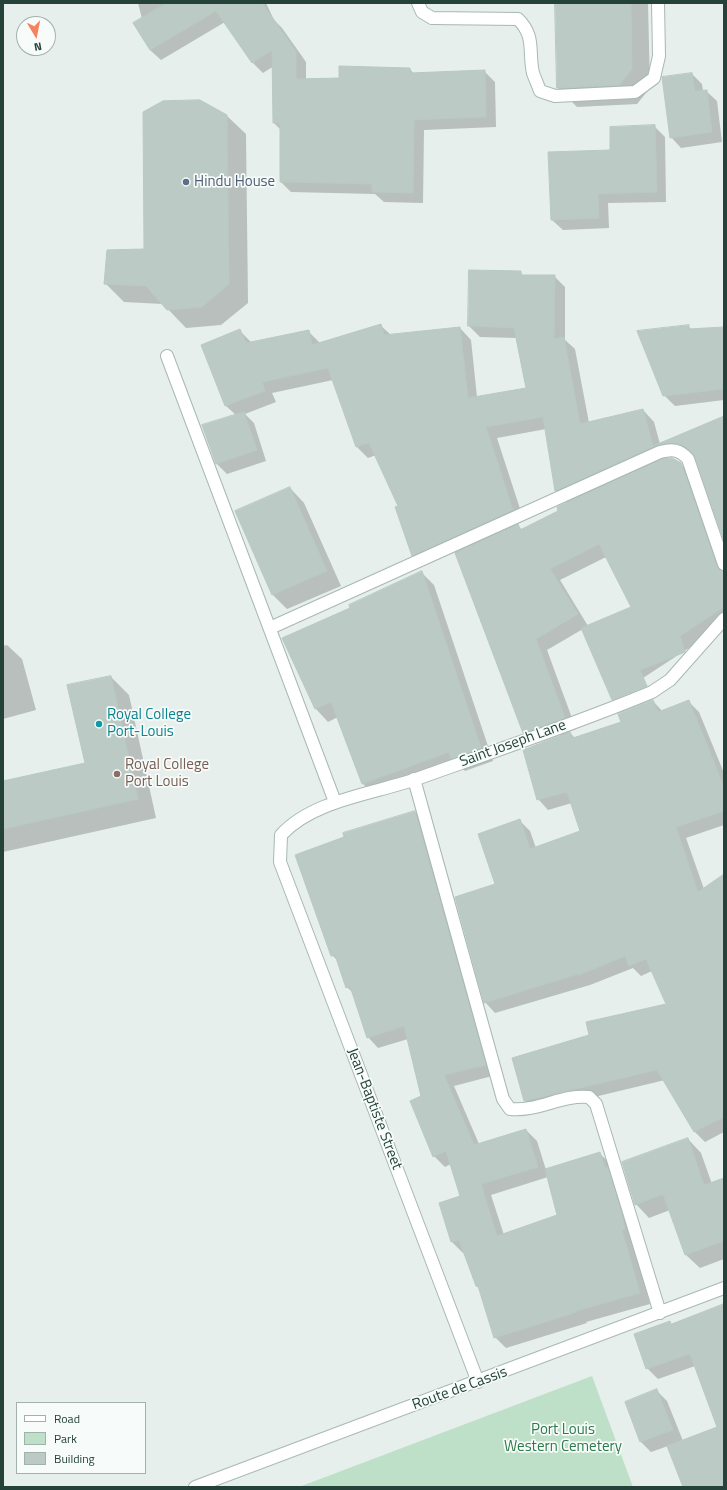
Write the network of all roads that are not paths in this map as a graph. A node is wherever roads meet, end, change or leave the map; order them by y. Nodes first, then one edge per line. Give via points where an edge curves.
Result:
1 (418, 3) edge
2 (658, 3) edge
3 (167, 356) dead end
4 (724, 564) edge
5 (724, 619) edge
6 (270, 628) junction
7 (414, 779) junction
8 (335, 802) junction
9 (281, 835) joint
10 (724, 1288) edge
11 (660, 1313) junction
12 (478, 1382) junction
13 (195, 1487) edge

1 - 2 street via 422,12 432,18 518,19 527,27 531,40 533,72 540,91 555,96 635,92 654,78 659,56
3 - 6 street
4 - 6 street via 688,459 677,450 670,450 653,455
5 - 7 street, Saint Joseph Lane via 670,680 652,692
6 - 8 street
7 - 8 street, Saint Joseph Lane
7 - 11 street via 503,1099 510,1109 524,1110 576,1096 589,1097 596,1104
8 - 9 street, Saint Joseph Lane via 290,825
9 - 12 street, Jean-Baptiste Street via 280,862
10 - 11 street, Route de Cassis
11 - 12 street, Route de Cassis
12 - 13 street, Route de Cassis

